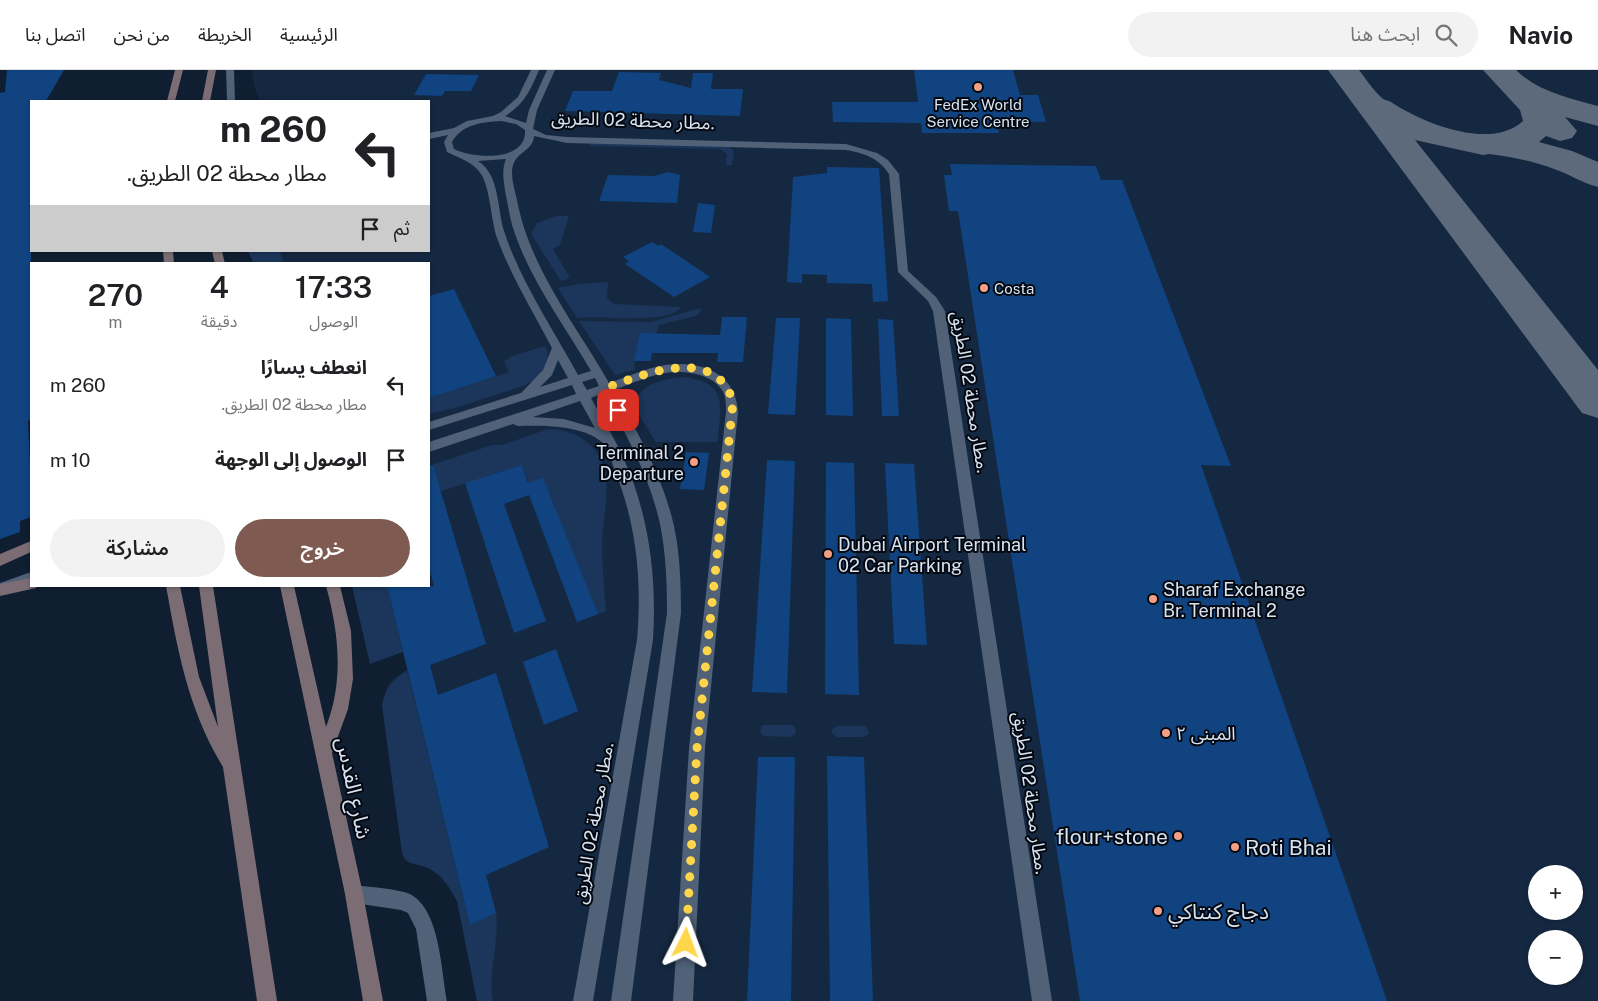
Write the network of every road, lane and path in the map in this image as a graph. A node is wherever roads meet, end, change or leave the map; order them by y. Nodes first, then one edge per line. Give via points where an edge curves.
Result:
1 (179, 70) edge
2 (212, 70) edge
3 (230, 70) edge
4 (535, 70) edge
5 (551, 70) edge
6 (171, 100) edge
7 (206, 100) edge
8 (231, 100) edge
9 (494, 118) junction
10 (457, 130) junction
11 (530, 131) junction
12 (430, 136) edge
13 (515, 153) junction
14 (468, 159) junction
15 (557, 349) junction
16 (598, 373) junction
17 (574, 380) junction
18 (606, 388) junction
19 (522, 396) junction
20 (583, 396) junction
21 (502, 422) junction
22 (430, 426) edge
23 (608, 441) junction
24 (430, 447) edge
25 (30, 546) edge
26 (30, 551) edge
27 (0, 561) edge
28 (30, 578) edge
29 (30, 584) edge
30 (172, 587) edge
31 (206, 587) edge
32 (287, 587) edge
33 (333, 587) edge
34 (0, 589) edge
35 (324, 753) junction
36 (231, 765) junction
37 (354, 894) junction
38 (267, 1001) edge
39 (374, 1001) edge
40 (437, 1001) edge
41 (583, 1001) edge
42 (621, 1001) edge
43 (683, 1001) edge
44 (1042, 1001) edge

1 - 6 main road
2 - 7 main road
3 - 8 street
4 - 9 street via 517,105
5 - 11 street, مطار محطة 02 الطريق. via 533,110
9 - 10 street via 472,122
9 - 11 street via 513,120
10 - 12 street
10 - 14 street, مطار محطة 02 الطريق. via 449,138 448,146 454,154
11 - 13 street via 526,145
11 - 44 street, مطار محطة 02 الطريق. via 544,137 567,140 846,147 872,153 890,165 894,174 903,272 932,299 939,311
13 - 14 street via 492,159
13 - 16 street via 509,162 507,175 521,239 546,289
14 - 15 street, مطار محطة 02 الطريق. via 488,176 502,244
15 - 17 street, مطار محطة 02 الطريق.
15 - 19 street via 548,372
16 - 17 street
16 - 18 street
17 - 19 street
17 - 20 street, مطار محطة 02 الطريق.
18 - 20 street
18 - 42 street via 659,496 670,543 674,590 674,613
18 - 43 street via 664,369 692,368 716,377 727,388 733,402 697,748
19 - 22 street
20 - 21 street
20 - 23 street, مطار محطة 02 الطريق.
21 - 23 street via 550,420 568,423
21 - 24 street
23 - 41 street, مطار محطة 02 الطريق. via 637,513 647,569 647,615
25 - 27 main road
26 - 27 street
28 - 34 street
29 - 34 main road
30 - 36 main road via 195,696 214,741
31 - 36 main road
32 - 35 main road, شارع القدس
33 - 35 main road via 344,644 345,686
35 - 37 main road, شارع القدس
36 - 38 main road
37 - 39 main road, شارع القدس
37 - 40 street via 398,900 414,908 422,917

